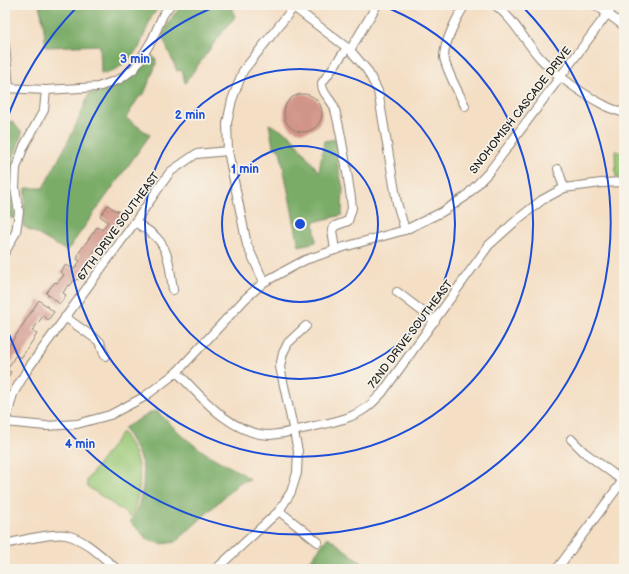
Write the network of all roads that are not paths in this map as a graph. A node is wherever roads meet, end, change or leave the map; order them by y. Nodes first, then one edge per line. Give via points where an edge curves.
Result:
1 (170, 5) edge
2 (377, 5) edge
3 (465, 5) edge
4 (495, 5) edge
5 (596, 5) edge
6 (614, 5) edge
7 (292, 6) edge
8 (608, 14) junction
9 (624, 26) edge
10 (5, 46) edge
11 (349, 49) junction
12 (561, 76) junction
13 (7, 87) edge
14 (46, 90) junction
15 (465, 106) dead end
16 (624, 113) edge
17 (228, 151) junction
18 (558, 169) dead end
19 (624, 182) edge
20 (564, 188) junction
21 (135, 222) junction
22 (405, 230) junction
23 (335, 250) junction
24 (5, 252) edge
25 (264, 282) junction
26 (173, 290) dead end
27 (397, 292) dead end
28 (65, 317) junction
29 (434, 320) junction
30 (306, 326) dead end
31 (105, 356) dead end
32 (177, 372) junction
33 (5, 423) edge
34 (294, 431) junction
35 (571, 439) dead end
36 (623, 480) edge
37 (279, 511) junction
38 (318, 542) dead end
39 (5, 544) edge
40 (117, 569) edge
41 (216, 569) edge
42 (557, 569) edge

1 - 14 street via 135,68 120,79 98,87
2 - 11 street
3 - 15 street via 456,19 444,57
4 - 12 street via 541,59
5 - 8 street
6 - 8 street, SNOHOMISH CASCADE DRIVE
7 - 11 street
7 - 17 street via 243,71 226,123
8 - 9 street
8 - 12 street, SNOHOMISH CASCADE DRIVE
10 - 13 street
11 - 22 street via 367,70 378,91 397,202
11 - 23 street via 322,83 322,91 334,105 340,127 352,208 348,221 335,226 332,230
12 - 16 street via 604,106
12 - 22 street, SNOHOMISH CASCADE DRIVE via 489,172 465,197 442,212
13 - 14 street
14 - 24 street via 44,110 24,146 16,168 15,188 19,212 16,232
17 - 21 street, 67TH DRIVE SOUTHEAST via 196,154 170,172
17 - 25 street via 247,245
18 - 20 street
19 - 20 street, 72ND DRIVE SOUTHEAST
20 - 29 street, 72ND DRIVE SOUTHEAST via 518,218 489,245
21 - 26 street via 155,236 163,246 168,256
21 - 28 street, 67TH DRIVE SOUTHEAST
22 - 23 street, SNOHOMISH CASCADE DRIVE
23 - 25 street, SNOHOMISH CASCADE DRIVE via 305,260
25 - 32 street, SNOHOMISH CASCADE DRIVE
27 - 29 street
28 - 31 street via 100,342
28 - 33 street, 67TH DRIVE SOUTHEAST via 27,370 14,394
29 - 34 street, 72ND DRIVE SOUTHEAST via 382,393 367,407 349,418
30 - 34 street via 288,343 280,367
32 - 33 street, SNOHOMISH CASCADE DRIVE via 144,397 110,415 77,424 46,426
32 - 34 street, 72ND DRIVE SOUTHEAST via 234,425 250,433 271,435
34 - 37 street via 298,451 297,473 291,492
35 - 36 street via 584,452
36 - 42 street
37 - 38 street
37 - 41 street
39 - 40 street via 65,534 83,542

